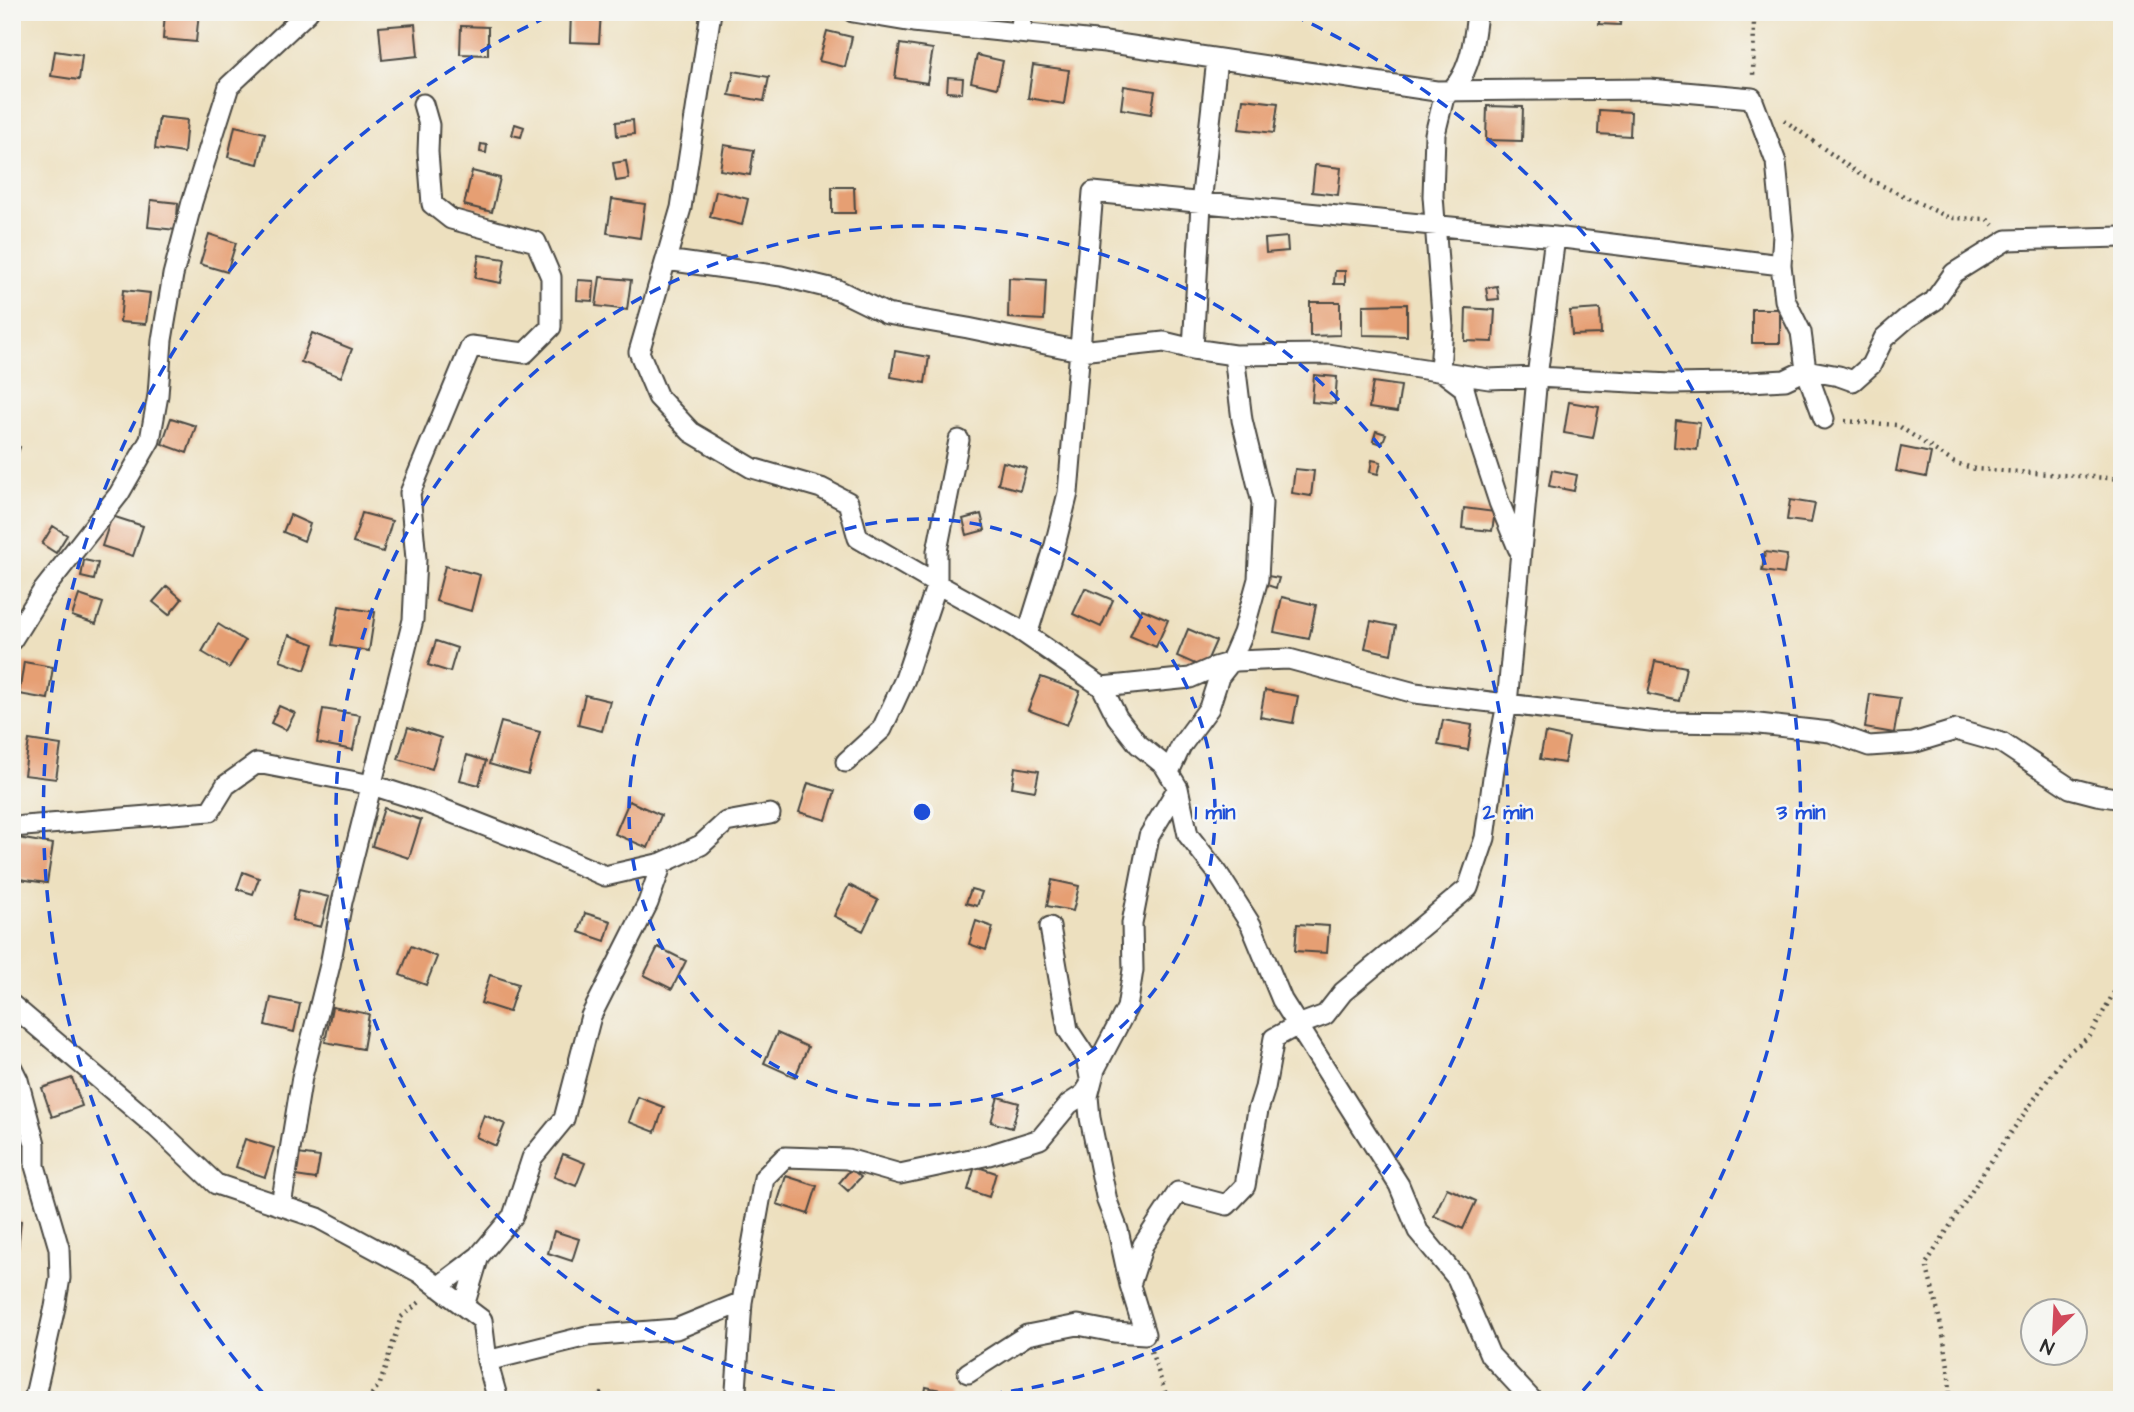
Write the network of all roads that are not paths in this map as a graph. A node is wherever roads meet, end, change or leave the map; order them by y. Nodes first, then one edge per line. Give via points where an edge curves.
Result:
1 (308, 12) edge
2 (710, 12) edge
3 (853, 12) edge
4 (1023, 12) edge
5 (1477, 12) edge
6 (1020, 33) junction
7 (1217, 59) junction
8 (1453, 91) junction
9 (423, 104) dead end
10 (1201, 204) junction
11 (1436, 226) junction
12 (1555, 237) junction
13 (2122, 237) edge
14 (666, 260) junction
15 (1781, 265) junction
16 (1193, 349) junction
17 (1080, 351) junction
18 (1234, 355) junction
19 (1440, 370) junction
20 (1806, 370) junction
21 (1537, 377) junction
22 (1824, 419) road end
23 (959, 440) dead end
24 (1520, 552) junction
25 (937, 584) junction
26 (1027, 635) junction
27 (12, 640) edge
28 (1230, 663) junction
29 (1102, 687) junction
30 (1507, 704) junction
31 (846, 762) dead end
32 (1173, 780) junction
33 (372, 785) junction
34 (2122, 799) edge
35 (770, 814) dead end
36 (12, 827) edge
37 (663, 863) junction
38 (1050, 926) dead end
39 (12, 1006) edge
40 (1298, 1025) junction
41 (12, 1068) edge
42 (1091, 1083) junction
43 (281, 1205) junction
44 (479, 1256) junction
45 (1130, 1285) junction
46 (439, 1287) junction
47 (742, 1302) junction
48 (464, 1306) junction
49 (487, 1361) junction
50 (968, 1373) dead end
51 (736, 1390) dead end
52 (34, 1400) edge
53 (498, 1400) edge
54 (1532, 1400) edge

1 - 27 street via 229,86 173,275 150,440 119,494 42,592
2 - 14 street via 681,208
3 - 6 street
4 - 6 street
5 - 8 street via 1466,69
6 - 7 street
7 - 8 street
7 - 10 street
8 - 11 street via 1444,97 1435,134
8 - 15 street via 1650,89 1752,98 1776,162 1783,234
9 - 33 street via 429,125 432,204 451,219 536,242 551,276 551,327 526,352 471,346 410,493 416,559 414,620
10 - 11 street
10 - 16 street
10 - 17 street via 1093,192
11 - 12 street
11 - 19 street via 1443,327
12 - 15 street
12 - 21 street
13 - 20 street via 2007,240 1954,273 1934,301 1884,338 1871,365 1853,382
14 - 17 street via 781,276 838,290 887,314
14 - 25 street via 639,352 658,397 691,432 752,468 821,488 848,502 858,538
15 - 20 street via 1785,300 1801,332
16 - 17 street via 1164,342
16 - 18 street
17 - 26 street via 1068,493
18 - 19 street via 1327,354
18 - 28 street via 1242,420 1262,503 1258,579
19 - 21 street via 1489,379
19 - 24 street via 1464,388 1499,502
20 - 21 street via 1784,380 1720,383
20 - 22 street
21 - 24 street
23 - 25 street via 936,551
24 - 30 street
25 - 26 street
25 - 31 street via 905,679 882,729
26 - 29 street
28 - 29 street via 1190,678
28 - 30 street via 1289,659 1415,693
28 - 32 street via 1219,677 1209,708 1181,746
29 - 32 street via 1117,717
30 - 34 street via 1658,722 1750,723 1830,732 1869,746 1913,743 1956,730 2002,743 2070,788
30 - 40 street via 1485,838 1468,888 1343,992 1325,1015
32 - 40 street via 1188,835 1251,925 1282,1000
32 - 42 street via 1149,836 1132,923 1133,970 1127,1008
33 - 36 street via 257,762 226,785 210,811
33 - 37 street via 605,876
33 - 43 street via 302,1077
35 - 37 street via 726,822 702,845
37 - 44 street via 591,1016 564,1119 532,1158 513,1216
38 - 42 street via 1068,1030 1086,1057
39 - 43 street via 216,1184
40 - 45 street via 1274,1038 1245,1186 1227,1205 1178,1192 1143,1245
40 - 54 street via 1399,1185 1418,1231 1457,1278 1490,1355
41 - 52 street via 59,1248 60,1278
42 - 45 street via 1090,1118
42 - 47 street via 1040,1139 977,1158 900,1174 847,1159 785,1157 764,1178
43 - 46 street via 318,1218
44 - 46 street
44 - 48 street
45 - 50 street via 1146,1334 1078,1325 1027,1335
46 - 48 street
47 - 49 street via 676,1329 587,1336
47 - 51 street
48 - 49 street via 482,1320
49 - 53 street

